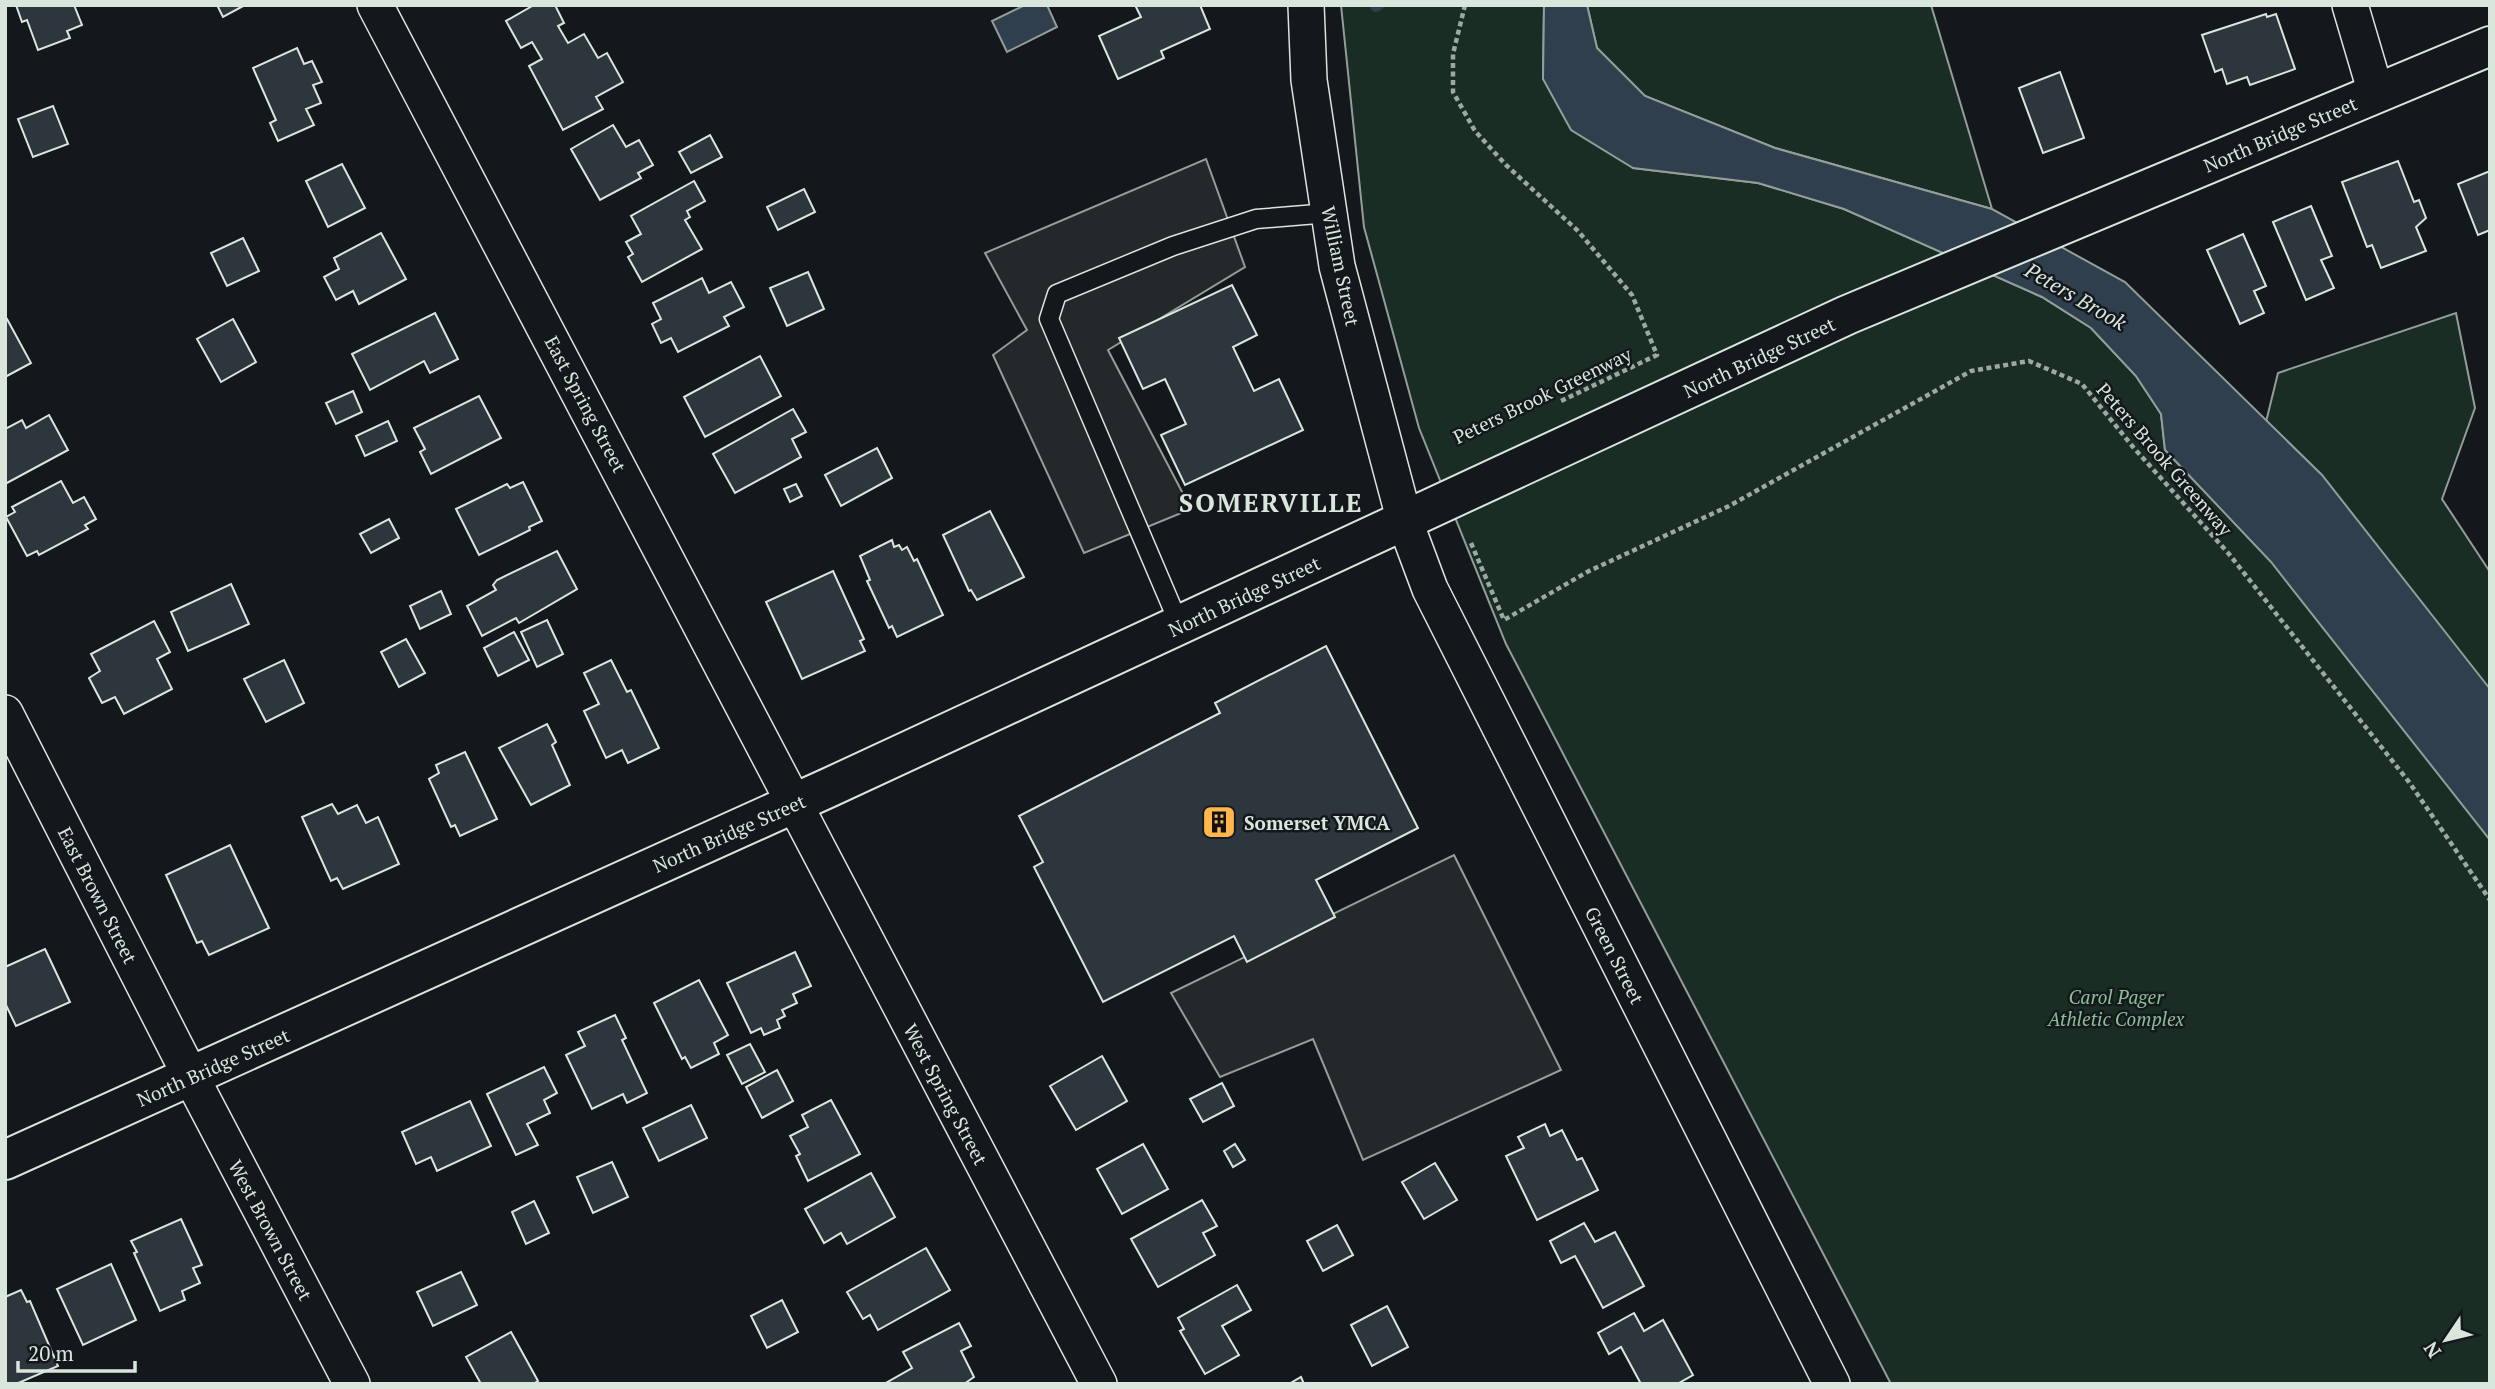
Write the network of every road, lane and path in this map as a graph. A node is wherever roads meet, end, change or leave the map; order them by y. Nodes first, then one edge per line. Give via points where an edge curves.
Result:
1 (376, 5) edge
2 (1306, 5) edge
3 (1465, 5) edge
4 (2350, 5) edge
5 (2490, 46) edge
6 (2376, 93) junction
7 (1329, 213) junction
8 (1558, 402) dead end
9 (1405, 522) junction
10 (1471, 543) dead end
11 (1180, 626) junction
12 (5, 713) edge
13 (796, 803) junction
14 (2490, 900) edge
15 (191, 1077) junction
16 (5, 1160) edge
17 (352, 1384) edge
18 (1099, 1384) edge
19 (1832, 1384) edge

1 - 13 street, East Spring Street
2 - 7 street, William Street via 1308,80
3 - 8 path, Peters Brook Greenway via 1453,54 1453,92 1475,131 1578,231 1632,295 1657,355
4 - 6 street
5 - 6 street, North Bridge Street
6 - 9 street, North Bridge Street via 1847,315
7 - 9 street, William Street via 1337,266
7 - 11 lane via 1256,219 1173,246 1057,294 1049,319
9 - 11 street, North Bridge Street
9 - 19 street, Green Street via 1430,589
10 - 14 path, Peters Brook Greenway via 1504,620 1587,572 1729,506 1971,371 2029,361 2082,384 2229,554 2409,782
11 - 13 street, North Bridge Street
12 - 15 street, East Brown Street
13 - 15 street, North Bridge Street
13 - 18 street, West Spring Street
15 - 16 street, North Bridge Street
15 - 17 street, West Brown Street

